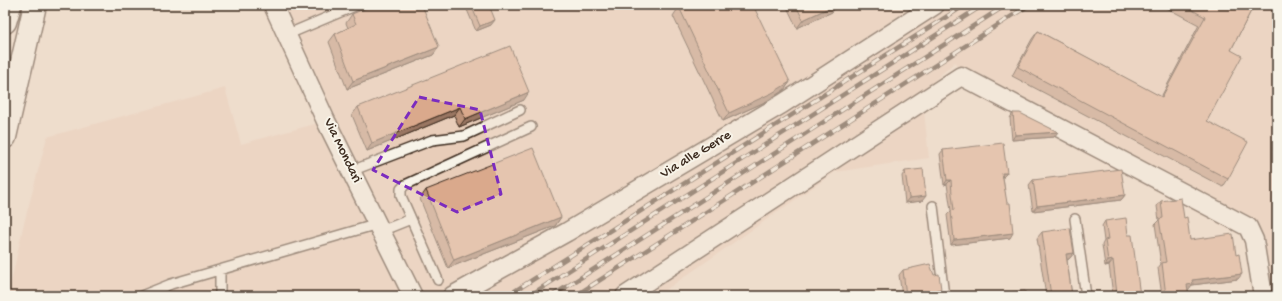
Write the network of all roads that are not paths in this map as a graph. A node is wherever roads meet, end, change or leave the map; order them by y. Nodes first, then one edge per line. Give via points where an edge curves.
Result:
1 (10, 5) edge
2 (35, 5) edge
3 (273, 5) edge
4 (357, 5) edge
5 (935, 5) edge
6 (5, 22) edge
7 (286, 35) junction
8 (520, 110) dead end
9 (531, 127) dead end
10 (5, 137) edge
11 (351, 171) junction
12 (933, 206) dead end
13 (411, 219) junction
14 (1075, 219) dead end
15 (379, 227) junction
16 (220, 270) junction
17 (438, 280) dead end
18 (143, 296) edge
19 (220, 296) edge
20 (413, 296) edge
21 (452, 296) edge
22 (625, 296) edge
23 (944, 296) edge
24 (1086, 296) edge
25 (1263, 296) edge

1 - 6 highway
2 - 10 highway
3 - 7 street, Via Mondari
4 - 7 lane
5 - 21 street, Via alle Gerre via 782,104 567,232
7 - 11 street, Via Mondari
8 - 11 lane via 464,136 432,140
9 - 13 lane via 405,185 400,192
11 - 15 street, Via Mondari
12 - 23 lane
13 - 15 lane
13 - 17 lane
14 - 24 lane
15 - 16 lane
15 - 20 street, Via Mondari
16 - 18 lane via 171,284
16 - 19 lane
22 - 25 street via 961,76 1248,227 1254,240

